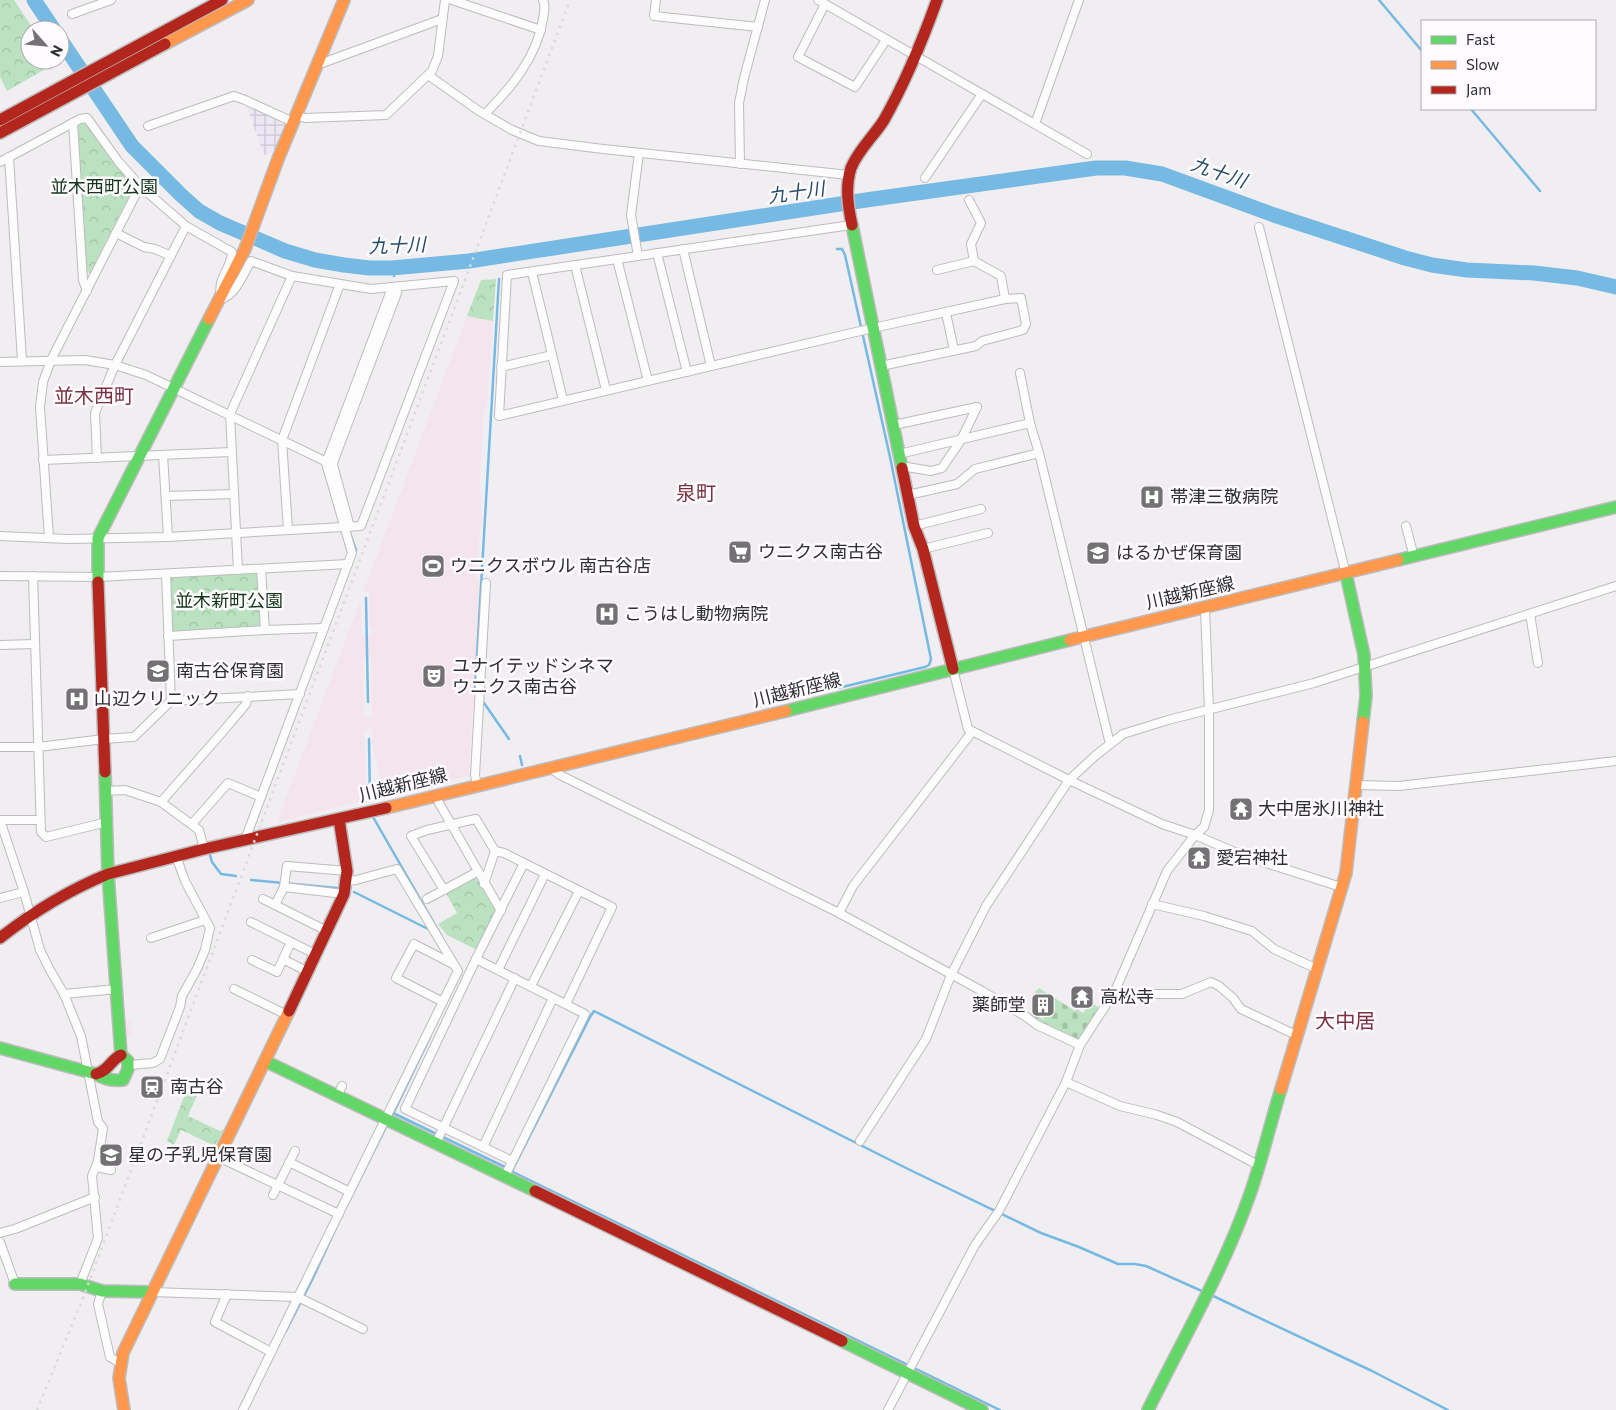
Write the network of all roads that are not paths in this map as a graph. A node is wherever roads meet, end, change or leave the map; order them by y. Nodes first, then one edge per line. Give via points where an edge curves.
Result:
1 (111, 0) edge
2 (222, 0) edge
3 (248, 0) edge
4 (344, 0) edge
5 (444, 0) edge
6 (452, 0) edge
7 (543, 0) edge
8 (656, 0) edge
9 (765, 0) edge
10 (937, 0) edge
11 (1080, 0) edge
12 (822, 2) edge
13 (72, 14) dead end
14 (442, 19) junction
15 (758, 27) junction
16 (541, 30) junction
17 (886, 40) junction
18 (916, 57) junction
19 (317, 65) junction
20 (106, 70) junction
21 (428, 75) junction
22 (68, 90) junction
23 (982, 94) junction
24 (485, 114) junction
25 (294, 119) junction
26 (0, 120) edge
27 (73, 123) junction
28 (1034, 124) junction
29 (148, 126) dead end
30 (0, 133) edge
31 (639, 152) junction
32 (1087, 154) dead end
33 (9, 157) junction
34 (0, 162) edge
35 (740, 164) junction
36 (849, 175) junction
37 (925, 178) dead end
38 (140, 186) junction
39 (969, 200) dead end
40 (850, 220) junction
41 (186, 226) junction
42 (1260, 227) dead end
43 (116, 233) junction
44 (683, 249) junction
45 (657, 253) junction
46 (171, 256) junction
47 (638, 256) junction
48 (618, 259) junction
49 (974, 261) junction
50 (575, 266) junction
51 (937, 270) dead end
52 (532, 272) junction
53 (292, 276) junction
54 (340, 284) junction
55 (394, 287) junction
56 (87, 290) junction
57 (221, 299) junction
58 (1005, 300) junction
59 (946, 313) junction
60 (873, 328) junction
61 (954, 350) junction
62 (552, 355) junction
63 (22, 360) junction
64 (51, 360) junction
65 (0, 362) edge
66 (115, 365) junction
67 (710, 366) junction
68 (881, 366) junction
69 (501, 367) junction
70 (686, 372) junction
71 (1020, 373) dead end
72 (648, 381) junction
73 (175, 388) junction
74 (606, 390) junction
75 (564, 400) junction
76 (230, 414) junction
77 (1030, 423) junction
78 (894, 425) junction
79 (282, 440) junction
80 (961, 440) junction
81 (231, 452) junction
82 (1039, 453) junction
83 (163, 455) junction
84 (140, 456) junction
85 (97, 458) junction
86 (43, 460) junction
87 (900, 460) junction
88 (330, 464) junction
89 (234, 494) junction
90 (908, 495) junction
91 (166, 496) junction
92 (1616, 507) edge
93 (981, 509) dead end
94 (914, 526) junction
95 (1406, 526) dead end
96 (347, 527) junction
97 (288, 530) junction
98 (988, 533) dead end
99 (236, 534) junction
100 (0, 536) edge
101 (168, 537) junction
102 (50, 538) junction
103 (98, 538) junction
104 (923, 549) junction
105 (1414, 557) junction
106 (348, 564) junction
107 (262, 569) junction
108 (238, 570) junction
109 (166, 574) junction
110 (1346, 574) junction
111 (0, 576) edge
112 (33, 576) junction
113 (98, 578) junction
114 (486, 583) dead end
115 (1616, 586) edge
116 (1205, 608) junction
117 (1530, 614) junction
118 (324, 628) junction
119 (265, 630) junction
120 (168, 636) junction
121 (1083, 637) junction
122 (35, 644) junction
123 (0, 645) edge
124 (1538, 663) dead end
125 (1365, 666) junction
126 (953, 669) junction
127 (300, 694) junction
128 (248, 696) junction
129 (170, 701) junction
130 (1209, 711) junction
131 (972, 732) junction
132 (104, 738) junction
133 (1110, 744) junction
134 (38, 746) junction
135 (0, 747) edge
136 (1616, 761) edge
137 (551, 768) junction
138 (1069, 780) junction
139 (1356, 785) junction
140 (476, 786) junction
141 (106, 791) junction
142 (436, 796) junction
143 (261, 797) junction
144 (161, 802) junction
145 (339, 819) junction
146 (0, 820) edge
147 (40, 820) junction
148 (107, 822) junction
149 (192, 824) junction
150 (451, 825) junction
151 (1195, 835) junction
152 (246, 840) junction
153 (204, 849) junction
154 (495, 852) junction
155 (176, 856) junction
156 (524, 863) junction
157 (477, 872) junction
158 (108, 874) junction
159 (545, 874) junction
160 (347, 876) junction
161 (484, 884) junction
162 (1341, 887) junction
163 (284, 888) junction
164 (444, 890) junction
165 (579, 891) junction
166 (24, 892) junction
167 (344, 894) junction
168 (0, 898) edge
169 (263, 898) dead end
170 (427, 900) dead end
171 (275, 904) junction
172 (1152, 904) junction
173 (501, 911) junction
174 (839, 913) junction
175 (30, 915) junction
176 (205, 920) junction
177 (251, 922) dead end
178 (327, 931) junction
179 (0, 938) edge
180 (151, 938) dead end
181 (291, 942) junction
182 (316, 954) junction
183 (283, 959) junction
184 (476, 959) junction
185 (252, 960) dead end
186 (454, 964) junction
187 (1317, 969) junction
188 (498, 970) junction
189 (308, 972) junction
190 (951, 975) junction
191 (515, 978) junction
192 (531, 986) junction
193 (117, 989) junction
194 (234, 989) dead end
195 (1115, 991) junction
196 (64, 994) junction
197 (553, 998) junction
198 (443, 1002) junction
199 (566, 1004) junction
200 (287, 1015) junction
201 (1296, 1035) junction
202 (1080, 1045) junction
203 (0, 1048) edge
204 (121, 1055) junction
205 (265, 1061) junction
206 (129, 1065) junction
207 (109, 1069) junction
208 (92, 1073) junction
209 (121, 1081) junction
210 (1066, 1082) junction
211 (386, 1119) junction
212 (444, 1128) junction
213 (860, 1141) dead end
214 (436, 1143) junction
215 (483, 1147) junction
216 (294, 1152) dead end
217 (218, 1157) junction
218 (512, 1161) junction
219 (289, 1162) junction
220 (1258, 1165) junction
221 (96, 1168) junction
222 (111, 1170) dead end
223 (505, 1176) junction
224 (278, 1186) junction
225 (350, 1192) junction
226 (273, 1195) dead end
227 (94, 1197) junction
228 (338, 1214) junction
229 (0, 1234) edge
230 (0, 1242) edge
231 (15, 1284) joint
232 (80, 1284) junction
233 (102, 1290) junction
234 (152, 1292) junction
235 (227, 1294) junction
236 (298, 1297) junction
237 (363, 1329) dead end
238 (271, 1352) junction
239 (121, 1364) junction
240 (907, 1373) junction
241 (124, 1410) edge
242 (243, 1410) edge
243 (888, 1410) edge
244 (982, 1410) edge
245 (1148, 1410) edge

1 - 13 street
2 - 20 main road
3 - 20 main road
4 - 19 main road
5 - 14 street
6 - 16 street
7 - 16 street
8 - 15 street via 654,16
9 - 15 street
10 - 18 main road
11 - 28 street
12 - 17 street
12 - 17 street via 798,57 855,87
14 - 19 street
14 - 21 street via 438,56
15 - 35 street via 740,103
16 - 24 street via 519,74
17 - 18 street
18 - 23 street
18 - 36 main road via 884,121 860,153
19 - 25 main road
20 - 22 main road
21 - 24 street
21 - 25 street via 386,115
22 - 26 main road
22 - 30 main road
23 - 28 street
23 - 37 street
24 - 31 street via 539,141
25 - 29 street via 234,96
25 - 57 main road via 245,249
27 - 33 street
27 - 38 street via 87,118
27 - 56 street via 83,280
28 - 32 street
31 - 35 street
31 - 47 street via 631,215
33 - 34 street
33 - 63 street
35 - 36 street
36 - 40 main road
38 - 41 street
38 - 43 street
39 - 49 street via 980,223 971,244
40 - 44 street
40 - 60 main road
41 - 46 street
41 - 57 street via 232,252 220,283
42 - 110 street
43 - 46 street
43 - 56 street
44 - 45 street
44 - 67 street
45 - 47 street
45 - 70 street
46 - 66 street
47 - 48 street
48 - 50 street
48 - 72 street
49 - 51 street
49 - 58 street via 1001,276
50 - 52 street
50 - 74 street
52 - 62 street
52 - 69 street via 506,275
53 - 54 street
53 - 57 street via 251,261 233,292
53 - 76 street
54 - 55 street via 371,289
54 - 79 street
55 - 88 street
55 - 96 street via 454,281 363,523 359,527
56 - 64 street
57 - 73 main road
58 - 59 street
58 - 61 street via 1021,298 1026,324 1023,330
59 - 60 street
59 - 61 street
60 - 67 street
60 - 68 main road
61 - 68 street
62 - 69 street
62 - 75 street
63 - 64 street
63 - 65 street
64 - 66 street via 85,360
64 - 86 street via 41,393
66 - 73 street
66 - 85 street via 95,413
67 - 70 street
68 - 78 main road
69 - 75 street via 499,416
70 - 72 street
71 - 77 street
72 - 74 street
73 - 76 street
73 - 84 main road
74 - 75 street
76 - 79 street
76 - 81 street
77 - 80 street
77 - 82 street
78 - 80 street via 977,407
78 - 87 main road
79 - 88 street
79 - 97 street
80 - 87 street
80 - 87 street via 942,468 931,471
81 - 83 street
81 - 89 street
82 - 90 street via 975,469 956,484
82 - 121 street
83 - 84 street
83 - 91 street
84 - 85 street
84 - 103 main road
85 - 86 street
86 - 102 street
87 - 90 main road
88 - 96 street
89 - 91 street
89 - 99 street
90 - 94 main road
91 - 101 street
92 - 105 main road, 川越新座線
93 - 94 street
94 - 104 main road
95 - 105 street
96 - 97 street
96 - 106 street via 352,553
97 - 99 street
98 - 104 street
99 - 101 street
99 - 108 street
100 - 102 street
101 - 103 street
102 - 103 street
103 - 113 main road
104 - 126 main road
105 - 110 main road, 川越新座線
106 - 107 street
106 - 118 street
107 - 108 street
107 - 119 street
108 - 109 street
109 - 113 street
109 - 120 street
110 - 116 main road, 川越新座線
110 - 125 main road
111 - 112 street
112 - 113 street
112 - 122 street
113 - 132 main road
114 - 140 street
115 - 117 street
116 - 121 main road, 川越新座線
116 - 130 street
117 - 124 street
117 - 125 street
118 - 119 street
118 - 127 street
119 - 120 street
120 - 129 street
121 - 126 main road, 川越新座線
121 - 133 street
122 - 123 street
122 - 134 street
125 - 130 street
125 - 139 main road via 1366,696
126 - 131 street via 966,726
126 - 137 main road, 川越新座線
127 - 128 street
127 - 143 street
128 - 129 street
128 - 144 street via 246,704 225,730
129 - 132 street via 134,737
130 - 133 street via 1123,734
130 - 151 street via 1209,810 1204,827
131 - 138 street
131 - 174 street via 853,886
132 - 134 street
132 - 141 main road
133 - 138 street
134 - 135 street
134 - 147 street
136 - 139 street via 1399,786
137 - 140 main road, 川越新座線
137 - 174 street
138 - 151 street via 1157,822
138 - 190 street via 986,906
139 - 162 main road via 1349,855
140 - 142 main road, 川越新座線
141 - 144 street via 125,790
141 - 148 main road
142 - 145 main road, 川越新座線
142 - 150 street
143 - 149 street via 228,784
143 - 152 street
144 - 149 street
145 - 152 main road, 川越新座線
145 - 160 main road
146 - 147 street
146 - 166 street
147 - 148 street via 41,832 46,837
148 - 158 main road
149 - 153 street via 199,830
150 - 154 street via 476,820
150 - 157 street
150 - 164 street via 410,836
151 - 162 street via 1244,856
151 - 172 street via 1167,872
152 - 153 main road, 川越新座線
153 - 155 main road, 川越新座線
154 - 156 street
154 - 161 street
155 - 158 main road, 川越新座線
155 - 176 street
156 - 159 street
156 - 173 street
157 - 161 street
157 - 164 street
158 - 175 main road, 川越新座線
158 - 193 main road
159 - 165 street
159 - 188 street
160 - 163 street via 287,866
160 - 167 main road
160 - 186 street via 356,880 397,869
161 - 173 street
162 - 187 main road
163 - 167 street
163 - 171 street
164 - 170 street
165 - 192 street
165 - 199 street via 612,907
166 - 168 street
166 - 175 street
167 - 178 main road
169 - 171 street
171 - 178 street
172 - 187 street via 1252,930 1274,949
172 - 195 street
173 - 184 street
174 - 190 street
175 - 179 main road, 川越新座線
175 - 196 street via 40,950
176 - 180 street
176 - 206 street via 210,928 205,950 182,996 160,1059
177 - 181 street
178 - 182 main road
181 - 182 street
181 - 183 street
182 - 189 main road
183 - 185 street via 276,972
183 - 189 street
184 - 188 street
184 - 212 street via 405,1109
186 - 198 street via 458,971
186 - 198 street via 414,944 396,978
187 - 201 main road
188 - 191 street
189 - 200 main road
190 - 202 street via 1037,1025
190 - 213 street via 926,1039
191 - 192 street
191 - 212 street
192 - 197 street
193 - 196 street
193 - 204 main road
194 - 200 street
195 - 201 street via 1182,994 1210,982 1233,998 1241,1009
195 - 202 street
196 - 208 street
197 - 199 street
197 - 215 street
198 - 211 street
199 - 218 street via 585,1014
200 - 205 main road
201 - 220 main road
202 - 210 street
203 - 208 main road
204 - 206 main road
204 - 207 main road via 115,1058
205 - 211 main road via 340,1091
205 - 217 main road
206 - 209 main road
207 - 208 main road
207 - 209 main road
208 - 209 main road
208 - 221 street via 98,1122 103,1128
210 - 220 street via 1120,1106 1158,1114 1177,1122
210 - 240 street via 999,1211 975,1244
211 - 214 main road
211 - 225 street
212 - 214 street
212 - 215 street
214 - 223 main road
215 - 218 street
216 - 219 street
217 - 224 street
217 - 234 main road
218 - 223 street
219 - 224 street
219 - 225 street
220 - 245 main road via 1234,1234
221 - 222 street
221 - 227 street via 92,1176
223 - 240 main road
224 - 226 street
224 - 228 street
225 - 228 street
227 - 229 street
227 - 232 street via 98,1238
228 - 236 street
230 - 231 street
231 - 232 main road
232 - 233 main road
233 - 234 main road
233 - 239 street via 98,1304 110,1357
234 - 235 street
234 - 239 main road via 123,1353
235 - 236 street
235 - 238 street via 215,1322
236 - 237 street
236 - 238 street
238 - 242 street
239 - 241 main road
240 - 243 street
240 - 244 main road

